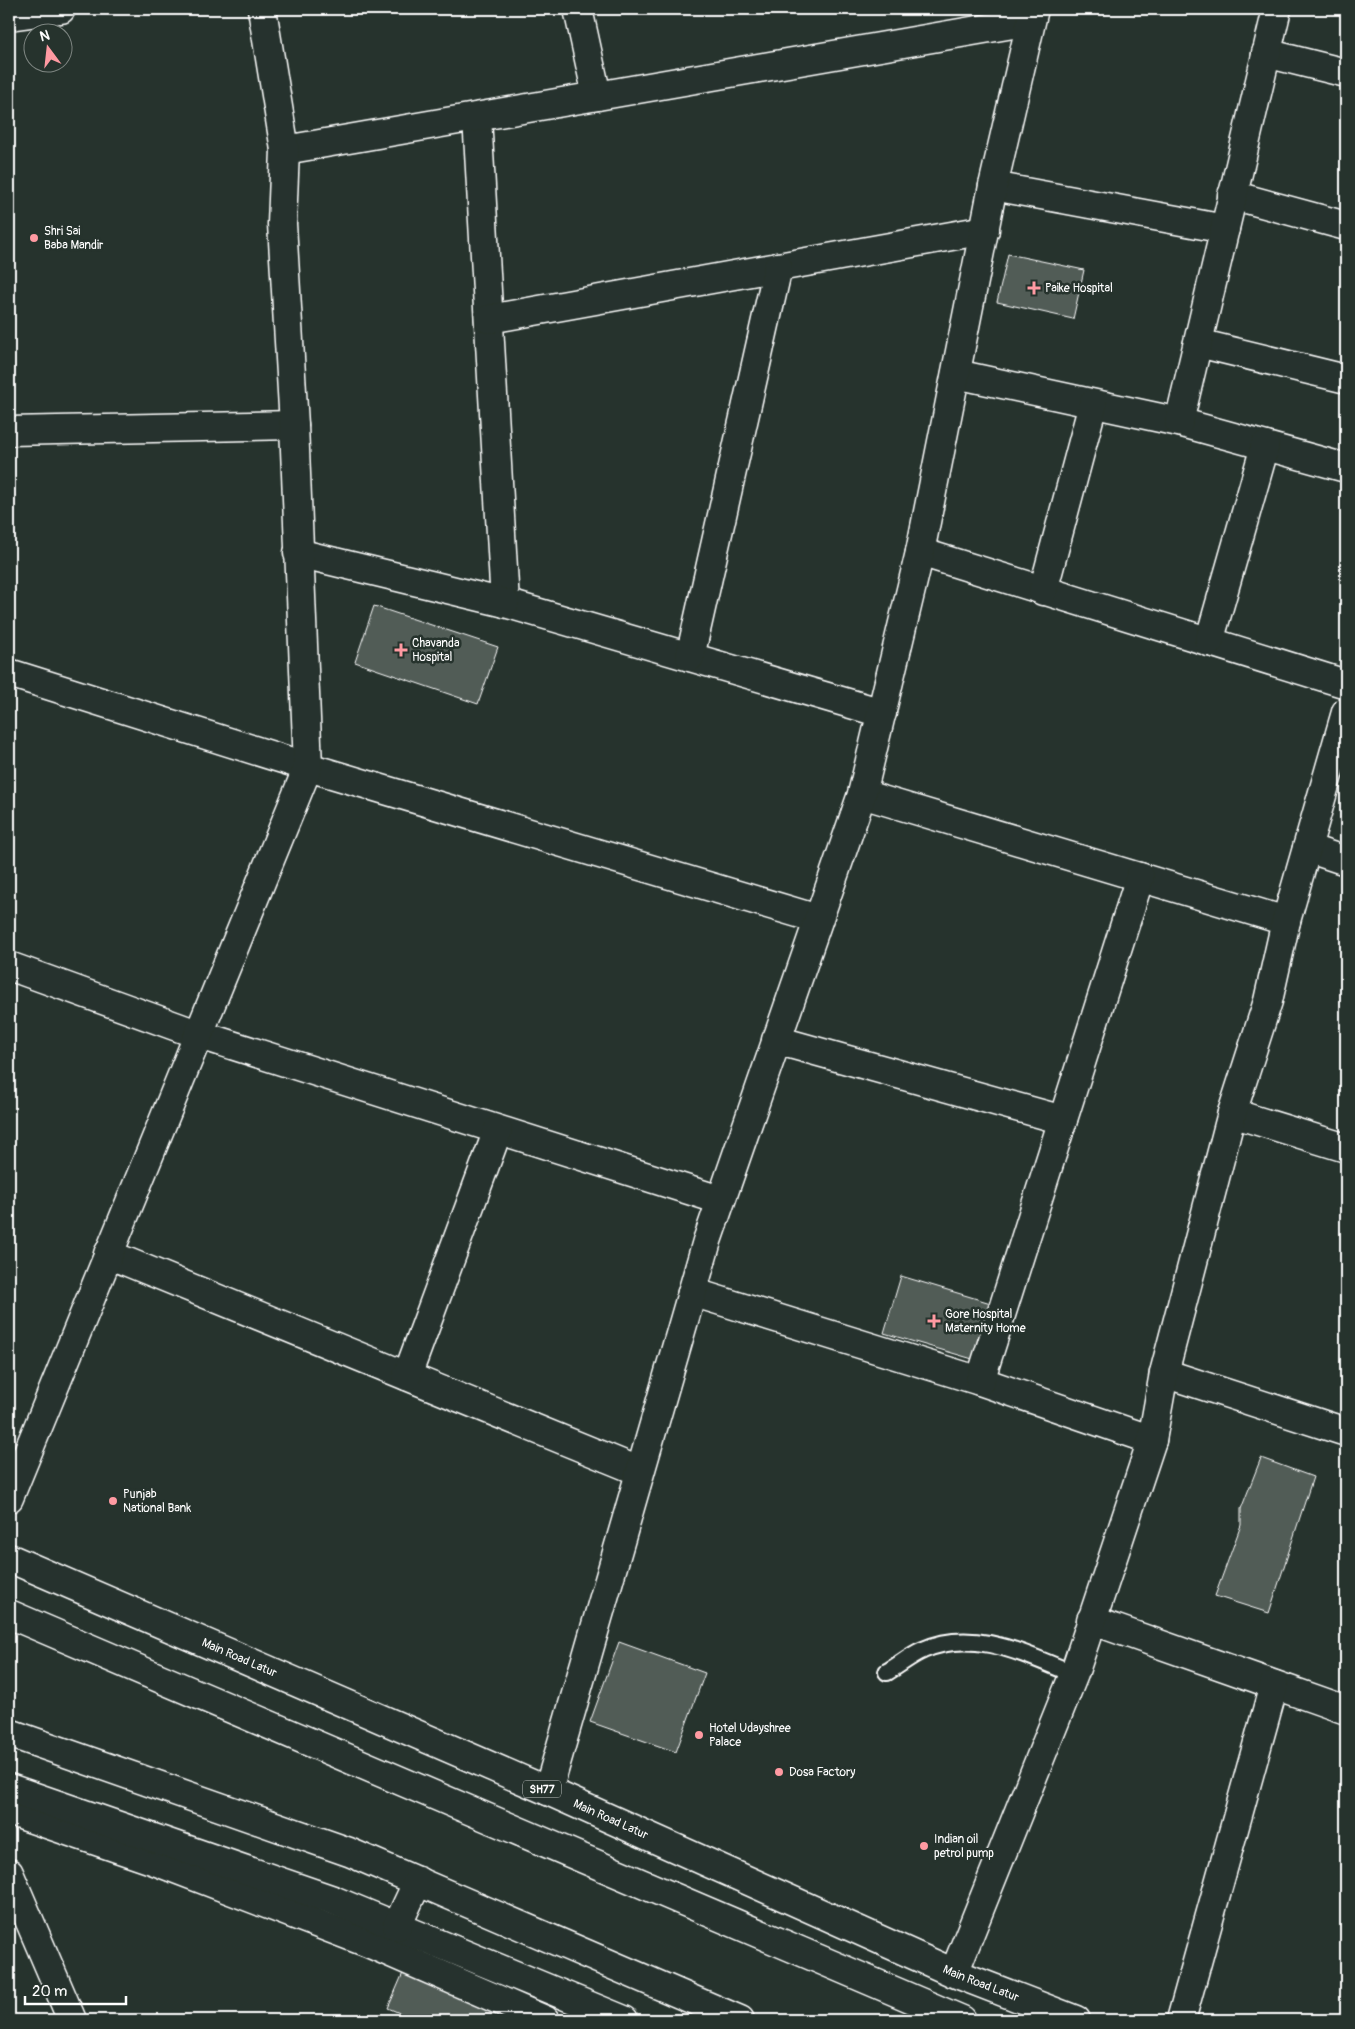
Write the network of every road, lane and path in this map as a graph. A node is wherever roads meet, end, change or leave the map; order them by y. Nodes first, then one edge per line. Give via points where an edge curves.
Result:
1 (61, 9) edge
2 (262, 9) edge
3 (578, 9) edge
4 (1276, 9) edge
5 (1032, 15) edge
6 (9, 16) edge
7 (1266, 53) junction
8 (1346, 73) edge
9 (597, 96) junction
10 (477, 117) junction
11 (286, 150) junction
12 (993, 186) junction
13 (1232, 195) junction
14 (1346, 226) edge
15 (1225, 229) junction
16 (985, 230) junction
17 (778, 267) junction
18 (489, 319) junction
19 (1198, 343) junction
20 (956, 374) junction
21 (1346, 379) edge
22 (1094, 404) junction
23 (1178, 422) junction
24 (294, 425) junction
25 (9, 431) edge
26 (1265, 446) junction
27 (1346, 468) edge
28 (920, 552) junction
29 (298, 553) junction
30 (1043, 591) junction
31 (505, 603) junction
32 (1209, 642) junction
33 (690, 657) junction
34 (9, 673) edge
35 (1346, 684) edge
36 (1346, 712) edge
37 (882, 713) junction
38 (308, 767) junction
39 (862, 794) junction
40 (1307, 848) junction
41 (1346, 861) edge
42 (1140, 877) junction
43 (818, 919) junction
44 (1286, 921) junction
45 (9, 966) edge
46 (197, 1034) junction
47 (776, 1040) junction
48 (1232, 1113) junction
49 (1063, 1120) junction
50 (498, 1130) junction
51 (1346, 1148) edge
52 (720, 1200) junction
53 (108, 1254) junction
54 (692, 1292) junction
55 (1164, 1373) junction
56 (407, 1376) junction
57 (980, 1381) junction
58 (1346, 1432) edge
59 (1152, 1440) junction
60 (639, 1471) junction
61 (9, 1498) edge
62 (9, 1558) edge
63 (9, 1614) edge
64 (1091, 1620) junction
65 (887, 1672) dead end
66 (1074, 1674) junction
67 (1274, 1685) junction
68 (1346, 1710) edge
69 (9, 1733) edge
70 (9, 1788) edge
71 (548, 1791) junction
72 (9, 1811) edge
73 (9, 1873) edge
74 (418, 1881) junction
75 (398, 1926) junction
76 (954, 1973) junction
77 (72, 2020) edge
78 (545, 2020) edge
79 (624, 2020) edge
80 (740, 2020) edge
81 (962, 2020) edge
82 (1076, 2020) edge
83 (1181, 2020) edge

1 - 6 street
2 - 11 street
3 - 9 street
4 - 7 street
5 - 9 street
5 - 12 street
7 - 8 street
7 - 13 street
9 - 10 street
10 - 11 street
10 - 18 street
11 - 24 street via 282,224
12 - 15 street
12 - 16 street
13 - 14 street
13 - 15 street
15 - 19 street
16 - 17 street
16 - 20 street
17 - 18 street
17 - 33 street
18 - 31 street
19 - 21 street
19 - 23 street
20 - 22 street
20 - 28 street
22 - 23 street
22 - 30 street
23 - 26 street
24 - 25 street
24 - 29 street
26 - 27 street
26 - 32 street
28 - 30 street
28 - 37 street
29 - 31 street
29 - 38 street
30 - 32 street
31 - 33 street
32 - 35 street
33 - 37 street
34 - 38 street
36 - 40 street
37 - 39 street
38 - 43 street
38 - 46 street
39 - 42 street
39 - 43 street
40 - 41 street
40 - 44 street
42 - 44 street
42 - 49 street
43 - 47 street
44 - 48 street via 1268,1001
45 - 46 street
46 - 50 street
46 - 53 street
47 - 49 street
47 - 52 street
48 - 51 street
48 - 55 street
49 - 57 street
50 - 52 street
50 - 56 street
52 - 54 street
53 - 56 street
53 - 61 street
54 - 57 street
54 - 60 street
55 - 58 street
55 - 59 street
56 - 60 street
57 - 59 street
59 - 64 street
60 - 71 street
62 - 71 street, Main Road Latur / SH77
63 - 81 street
64 - 66 street
64 - 67 street
65 - 66 lane via 922,1650 964,1640 1005,1647
66 - 76 street
67 - 68 street
67 - 83 street
69 - 74 street via 349,1852
70 - 75 street via 333,1900
71 - 76 street, Main Road Latur / SH77
72 - 78 street via 152,1860 368,1943
73 - 77 street
74 - 75 street
74 - 80 street
75 - 79 street
76 - 82 street, Main Road Latur / SH77

